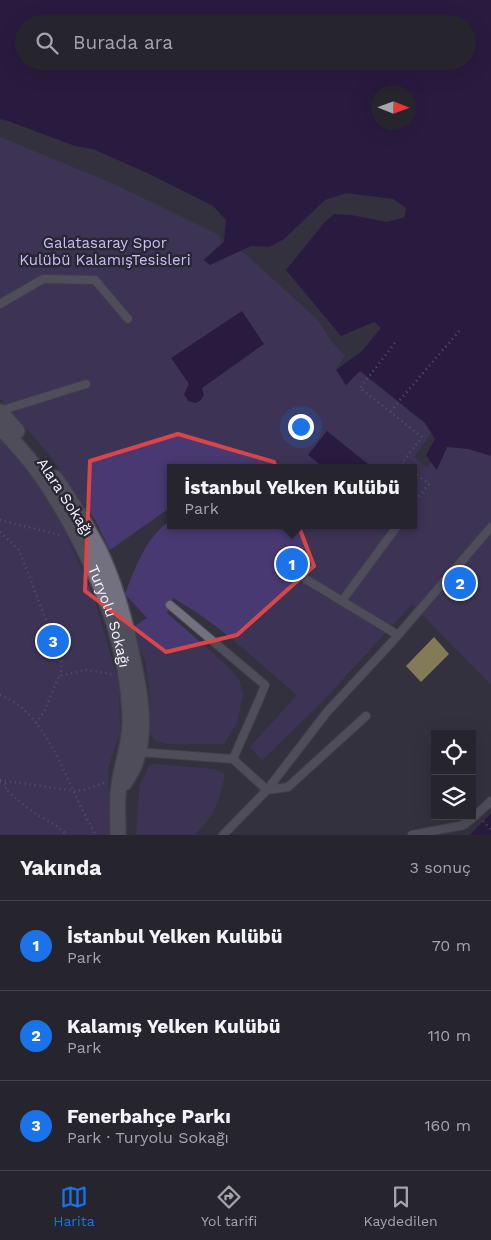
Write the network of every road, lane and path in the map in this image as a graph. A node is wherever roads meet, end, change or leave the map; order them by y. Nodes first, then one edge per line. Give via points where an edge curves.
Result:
1 (0, 304) edge
2 (128, 319) dead end
3 (461, 329) dead end
4 (396, 343) dead end
5 (86, 384) dead end
6 (0, 412) edge
7 (390, 412) junction
8 (0, 427) edge
9 (403, 464) edge
10 (417, 475) edge
11 (417, 499) edge
12 (0, 520) edge
13 (491, 527) edge
14 (395, 529) edge
15 (0, 532) edge
16 (78, 539) junction
17 (304, 578) dead end
18 (342, 601) junction
19 (170, 605) dead end
20 (398, 635) junction
21 (59, 676) junction
22 (126, 676) junction
23 (0, 696) edge
24 (366, 716) dead end
25 (36, 723) junction
26 (138, 752) junction
27 (233, 759) junction
28 (121, 775) junction
29 (0, 781) edge
30 (73, 790) junction
31 (267, 790) junction
32 (118, 793) junction
33 (491, 801) edge
34 (67, 835) edge
35 (96, 835) edge
36 (118, 835) edge
37 (223, 835) edge
38 (412, 835) edge

1 - 2 lane via 43,279 95,280
3 - 7 path
4 - 7 path via 360,388
5 - 6 lane
6 - 26 street, Alara Sokağı via 59,484 85,524 110,577 121,608 138,682 141,741
7 - 9 path via 422,438
8 - 16 street, Turyolu Sokağı via 34,465
10 - 11 path via 429,484
12 - 16 path
13 - 20 lane
14 - 18 lane
15 - 21 path via 19,550 62,659
16 - 22 street, Turyolu Sokağı via 101,584
17 - 18 lane
18 - 20 lane
19 - 27 lane via 265,685
20 - 31 lane via 327,712
21 - 22 path via 86,670
21 - 25 path
22 - 28 street, Turyolu Sokağı via 130,721
23 - 25 path via 18,704
24 - 31 lane via 288,787
25 - 30 path
26 - 27 lane
26 - 32 street, Alara Sokağı via 135,765
27 - 31 lane
28 - 30 path via 95,787
28 - 32 street, Turyolu Sokağı
29 - 30 path
29 - 34 path via 23,804
30 - 35 path
31 - 37 lane
32 - 36 street, Turyolu Sokağı
33 - 38 lane via 464,825

